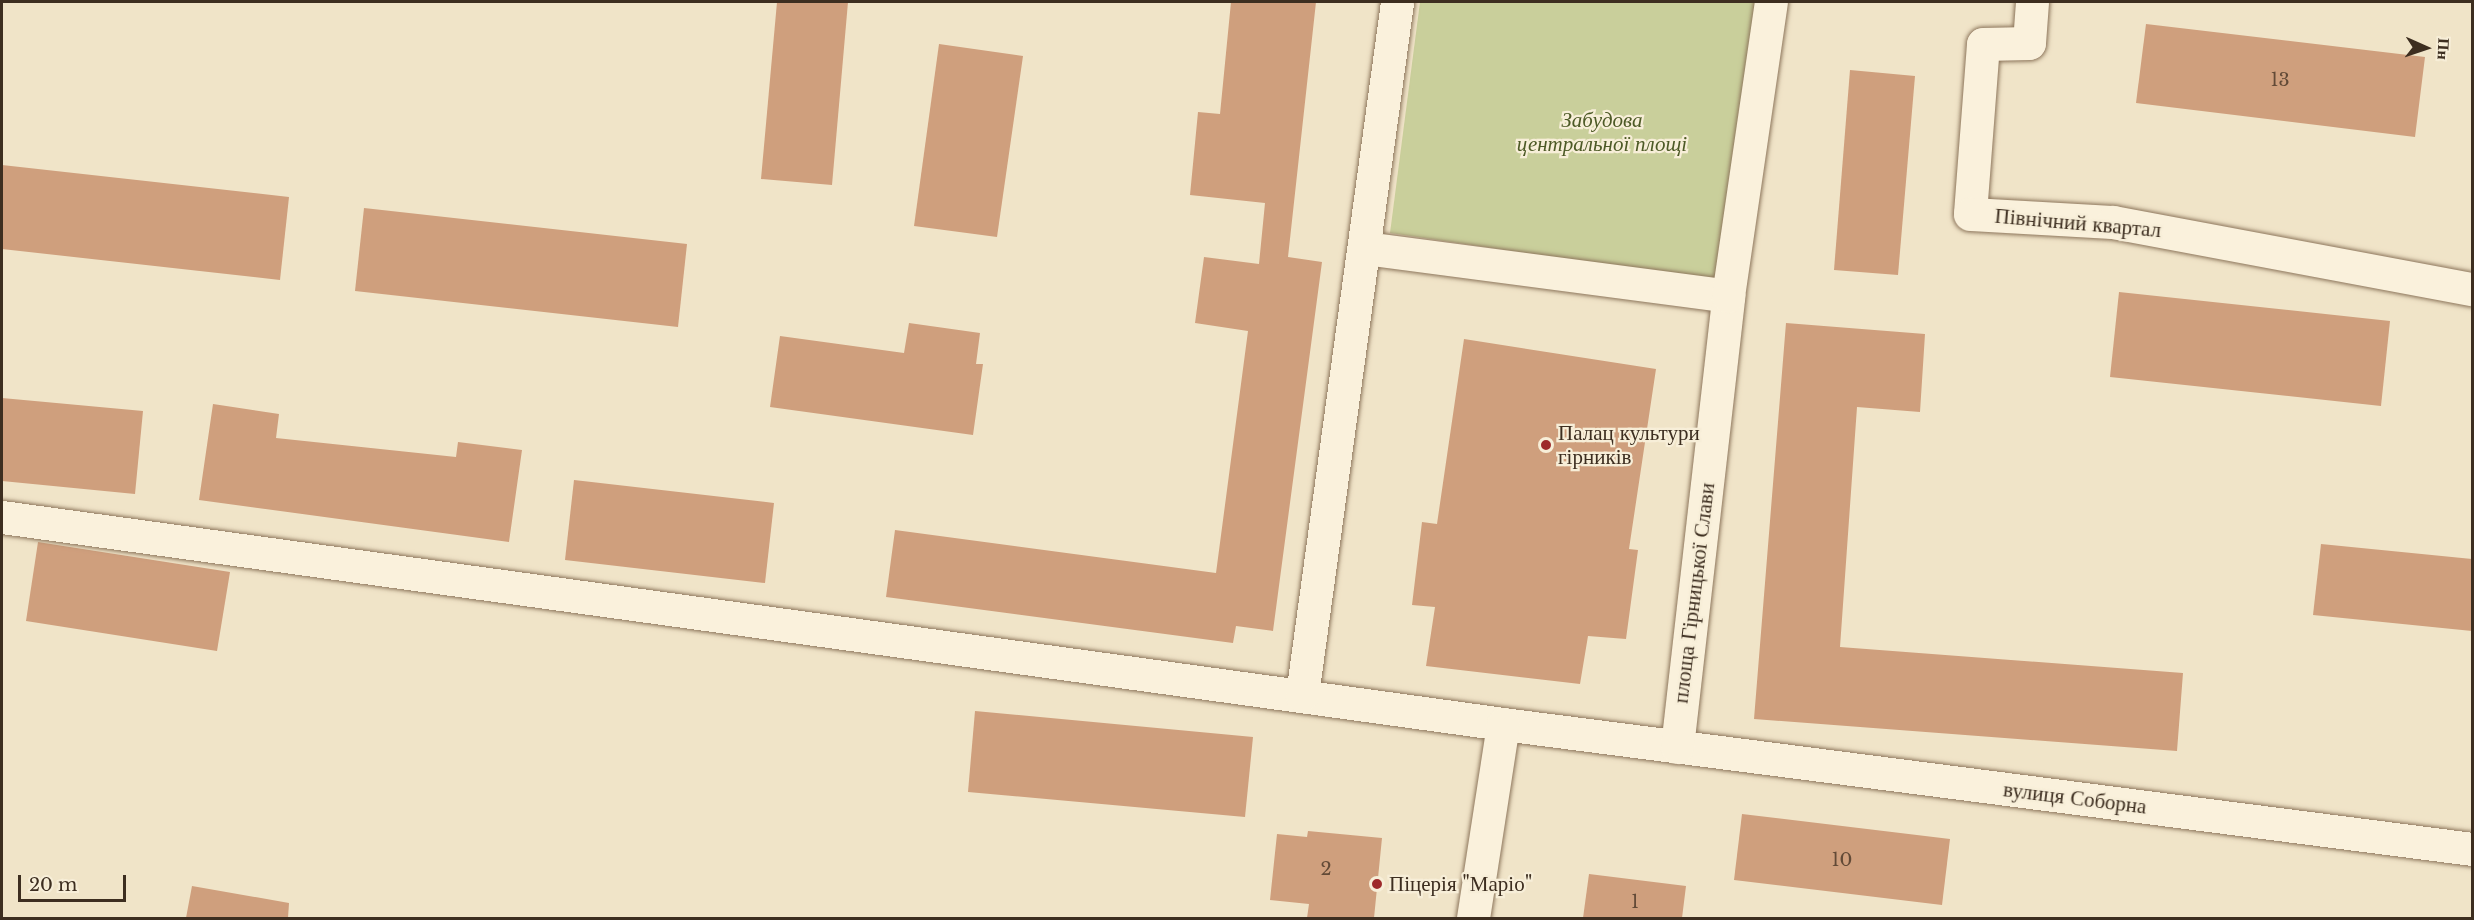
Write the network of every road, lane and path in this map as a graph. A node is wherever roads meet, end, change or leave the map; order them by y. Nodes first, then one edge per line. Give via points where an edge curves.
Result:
1 (1397, 2) edge
2 (1770, 2) edge
3 (2032, 2) edge
4 (1365, 248) junction
5 (2472, 289) edge
6 (1728, 296) junction
7 (2, 517) edge
8 (1302, 695) junction
9 (1503, 724) junction
10 (1677, 747) junction
11 (2472, 849) edge
12 (1473, 918) edge

1 - 4 street
2 - 6 street, площа Гірницької Слави
3 - 5 street, Північний квартал via 2029,43 1983,44 1970,213 2113,222
4 - 6 street
4 - 8 street
6 - 10 street, площа Гірницької Слави
7 - 8 street, вулиця Соборна
8 - 9 street, вулиця Соборна
9 - 10 street, вулиця Соборна
9 - 12 street
10 - 11 street, вулиця Соборна

